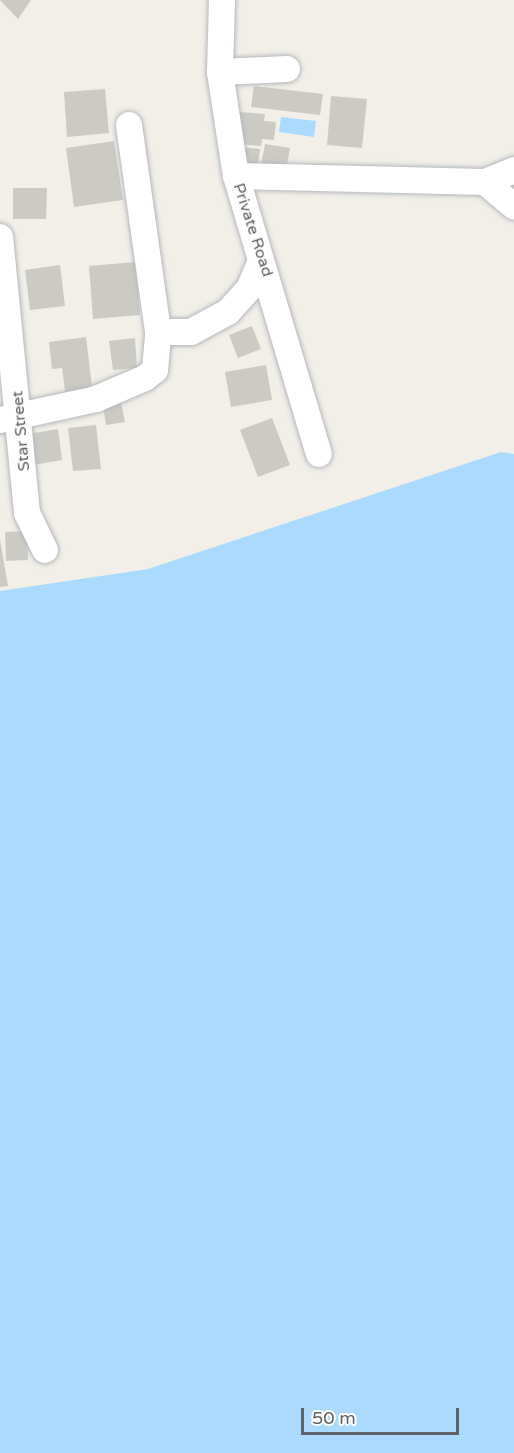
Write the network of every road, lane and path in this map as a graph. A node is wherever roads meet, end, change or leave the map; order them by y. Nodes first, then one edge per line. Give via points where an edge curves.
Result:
1 (222, 0) edge
2 (287, 69) dead end
3 (220, 72) junction
4 (129, 125) dead end
5 (514, 170) edge
6 (236, 176) junction
7 (485, 182) junction
8 (514, 206) edge
9 (0, 237) edge
10 (261, 261) junction
11 (158, 332) junction
12 (10, 420) edge
13 (319, 454) dead end
14 (45, 550) dead end

1 - 3 street, Private Road
2 - 3 street
3 - 6 street, Private Road
4 - 11 street
5 - 7 street
6 - 7 street
6 - 10 street, Private Road
7 - 8 street
9 - 12 street, Star Street
10 - 11 street via 249,289 228,312 191,332
10 - 13 street, Private Road
11 - 12 street via 155,370 145,378 96,399
12 - 14 street, Star Street via 27,513

